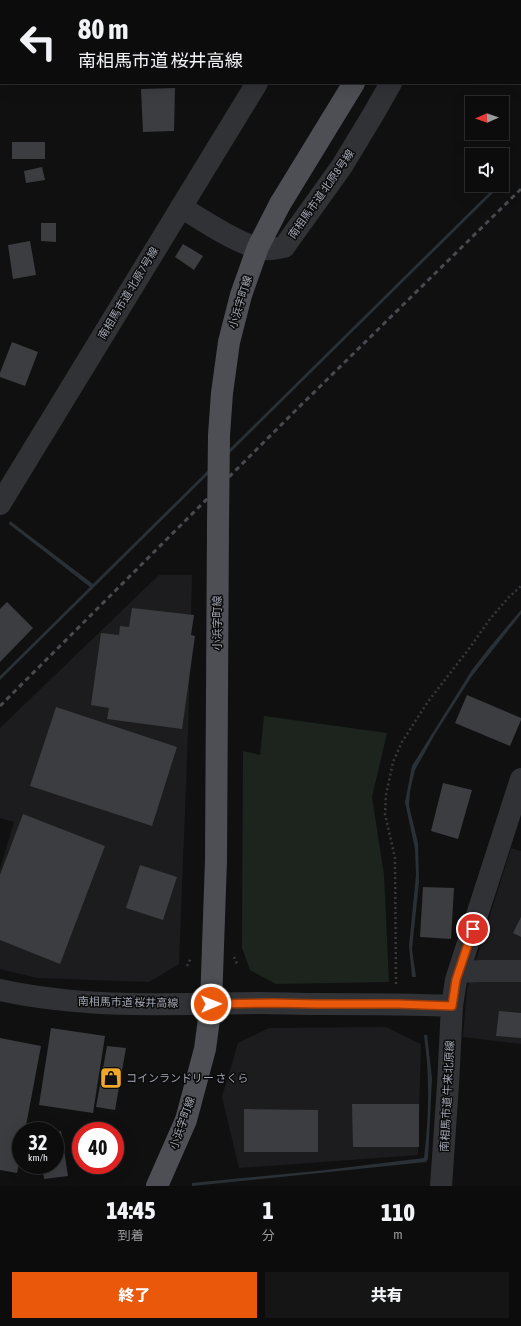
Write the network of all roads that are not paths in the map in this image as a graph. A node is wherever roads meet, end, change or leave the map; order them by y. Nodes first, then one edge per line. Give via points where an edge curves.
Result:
1 (256, 84) edge
2 (353, 84) edge
3 (390, 84) edge
4 (181, 207) junction
5 (1, 501) edge
6 (521, 779) edge
7 (521, 971) edge
8 (459, 972) junction
9 (0, 990) edge
10 (211, 1004) junction
11 (452, 1006) junction
12 (157, 1186) edge
13 (441, 1186) edge

1 - 4 street, 南相馬市道 北原7号線
2 - 10 main road, 小浜字町線, bridge via 280,204 258,248 229,342 219,435 216,860
3 - 4 street, 南相馬市道 北原8号線 via 342,166 284,247 264,250 252,247
4 - 5 street, 南相馬市道 北原7号線
6 - 8 street
7 - 8 street
8 - 11 street
9 - 10 street, 南相馬市道 桜井高線 via 99,1004
10 - 11 street, 南相馬市道 桜井高線
10 - 12 main road, 小浜字町線 via 206,1049 186,1120
11 - 13 street, 南相馬市道 牛来北原線

